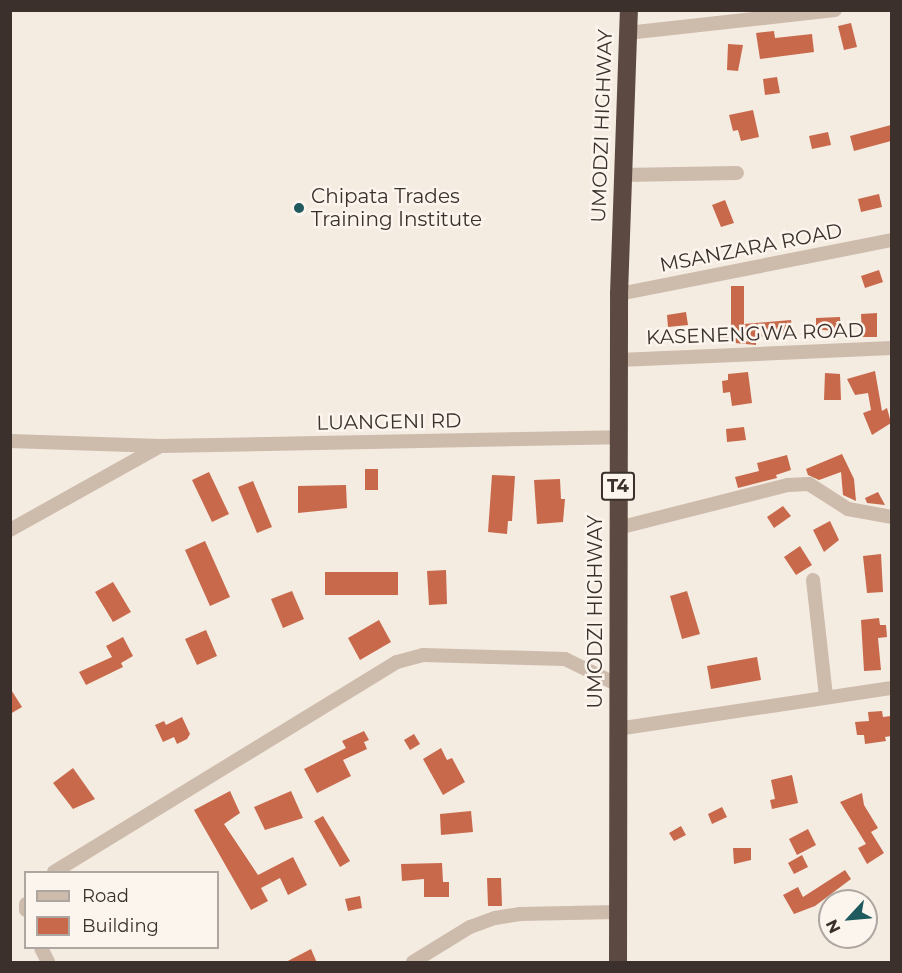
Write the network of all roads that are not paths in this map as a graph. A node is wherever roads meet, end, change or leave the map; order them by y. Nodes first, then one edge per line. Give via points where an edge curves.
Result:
1 (629, 10) edge
2 (835, 10) edge
3 (627, 33) junction
4 (737, 173) dead end
5 (622, 175) junction
6 (891, 240) edge
7 (619, 294) junction
8 (891, 348) edge
9 (619, 360) junction
10 (618, 437) junction
11 (10, 441) edge
12 (160, 446) junction
13 (891, 517) edge
14 (618, 528) junction
15 (10, 530) edge
16 (813, 580) dead end
17 (616, 684) junction
18 (891, 688) edge
19 (826, 695) junction
20 (617, 729) junction
21 (57, 871) edge
22 (617, 912) junction
23 (41, 949) edge
24 (48, 963) edge
25 (413, 963) edge
26 (618, 963) edge

1 - 3 highway, UMODZI HIGHWAY / T4
2 - 3 street
3 - 5 highway, UMODZI HIGHWAY / T4
4 - 5 street
5 - 7 highway, UMODZI HIGHWAY / T4
6 - 7 street, MSANZARA ROAD
7 - 9 highway, UMODZI HIGHWAY / T4
8 - 9 street, KASENENGWA ROAD
9 - 10 highway, UMODZI HIGHWAY / T4
10 - 12 street, LUANGENI RD
10 - 14 highway, UMODZI HIGHWAY / T4
11 - 12 street, LUANGENI RD
12 - 15 street, LUANGENI RD
13 - 14 street via 848,509 809,484 788,485
14 - 17 highway, UMODZI HIGHWAY / T4
16 - 19 street
17 - 20 highway, UMODZI HIGHWAY / T4
17 - 21 street via 565,659 423,655 397,662
18 - 19 street
19 - 20 street
20 - 22 highway, UMODZI HIGHWAY / T4
22 - 25 street via 495,918 470,927
22 - 26 highway, UMODZI HIGHWAY / T4
23 - 24 street

